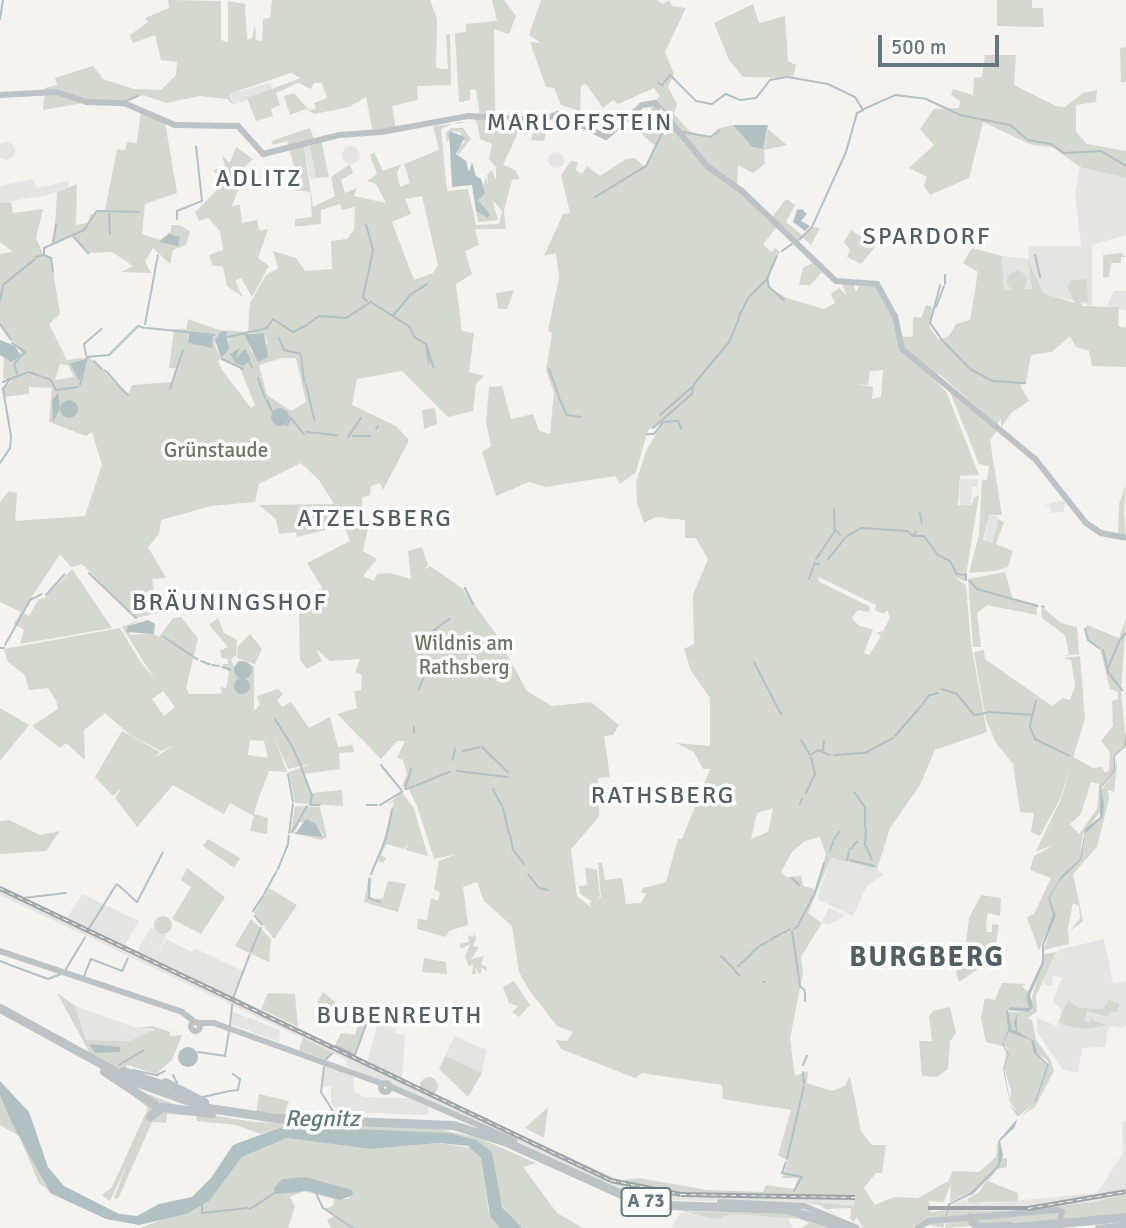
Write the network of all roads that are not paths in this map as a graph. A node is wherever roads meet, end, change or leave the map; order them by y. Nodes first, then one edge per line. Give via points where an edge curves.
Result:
1 (0, 95) edge
2 (1125, 538) edge
3 (0, 951) edge
4 (0, 1010) edge
5 (96, 1064) junction
6 (158, 1104) junction
7 (224, 1113) junction
8 (150, 1116) dead end
9 (811, 1216) junction
10 (1126, 1219) edge
11 (967, 1220) edge
12 (1059, 1222) edge
13 (1022, 1226) edge
14 (1126, 1226) edge
15 (838, 1228) edge
16 (846, 1228) edge
17 (857, 1228) edge
18 (918, 1228) edge
19 (1005, 1228) edge
20 (1034, 1228) edge
21 (1098, 1228) edge

1 - 2 main road via 55,92 87,102 124,103 175,125 239,126 261,154 339,135 471,116 541,120 560,115 605,138 615,134 643,104 655,103 708,167 748,196 838,283 872,281 879,287 895,316 900,347 1036,460 1092,528
3 - 17 main road via 196,1023 230,1028 362,1073 382,1083 382,1091 389,1086 629,1194 675,1201 800,1205
4 - 5 highway, A 73
5 - 6 highway
5 - 7 highway, A 73
5 - 7 highway via 164,1080
6 - 7 highway
6 - 8 highway
7 - 9 highway, A 73 via 453,1125 512,1144 638,1200
9 - 15 highway, A 73
9 - 16 highway, A 73
10 - 12 highway
11 - 12 main road via 1053,1211
11 - 13 highway
11 - 18 main road via 934,1221
12 - 13 highway
12 - 20 highway
13 - 19 highway
14 - 21 main road

